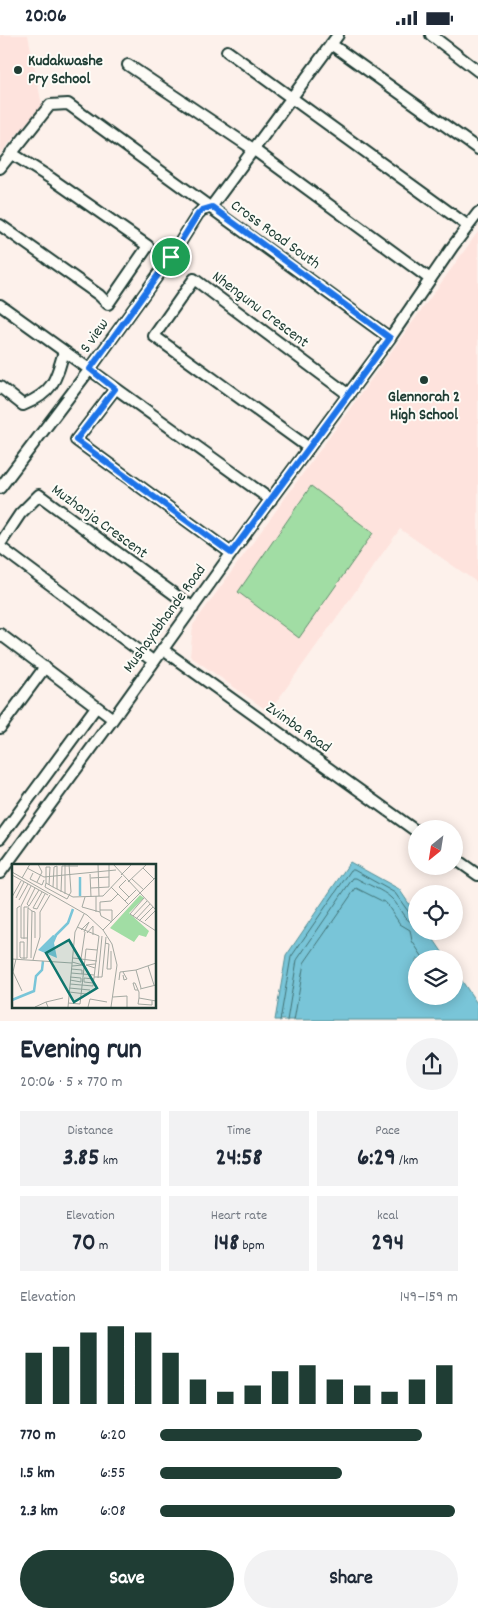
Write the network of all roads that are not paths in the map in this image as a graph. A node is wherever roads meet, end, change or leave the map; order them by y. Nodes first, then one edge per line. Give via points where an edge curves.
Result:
1 (338, 35) edge
2 (430, 35) edge
3 (331, 44) junction
4 (227, 51) dead end
5 (128, 65) dead end
6 (478, 71) edge
7 (292, 97) junction
8 (253, 149) junction
9 (478, 149) edge
10 (12, 153) junction
11 (0, 168) edge
12 (212, 207) junction
13 (478, 213) edge
14 (0, 225) edge
15 (468, 226) junction
16 (430, 279) junction
17 (0, 305) edge
18 (390, 338) junction
19 (64, 351) junction
20 (90, 369) junction
21 (0, 387) edge
22 (115, 389) junction
23 (349, 395) junction
24 (309, 448) junction
25 (0, 488) edge
26 (271, 500) junction
27 (0, 546) edge
28 (231, 553) junction
29 (193, 608) junction
30 (0, 634) edge
31 (162, 649) junction
32 (153, 661) junction
33 (45, 667) junction
34 (96, 707) junction
35 (113, 719) junction
36 (0, 728) edge
37 (408, 825) edge
38 (0, 838) edge
39 (463, 864) edge
40 (0, 873) edge
41 (478, 875) edge

1 - 3 street, S view
2 - 6 street
3 - 7 street, S view
3 - 9 street
4 - 7 street
5 - 8 street
7 - 8 street, S view
7 - 15 street
8 - 12 street, S view
8 - 16 street
10 - 11 street
10 - 12 street, Cross Road South via 50,105 68,104
10 - 14 street via 148,246 108,304
12 - 18 street, Cross Road South
12 - 20 street, S view via 198,214
13 - 15 street, Mushayabhande Road
15 - 16 street, Mushayabhande Road
16 - 18 street, Mushayabhande Road
17 - 19 street
18 - 23 street, Mushayabhande Road
19 - 20 street
19 - 21 street via 58,374 42,396 23,405
20 - 22 street
20 - 25 street, S view
22 - 26 street
22 - 28 street via 76,440
23 - 24 street, Mushayabhande Road
23 - 24 street, Nhengunu Crescent via 194,279 154,336
24 - 26 street, Mushayabhande Road
26 - 28 street, Mushayabhande Road
27 - 29 street, Muzhanja Crescent via 20,514 39,495
27 - 32 street
28 - 29 street, Mushayabhande Road
29 - 31 street, Mushayabhande Road
30 - 33 street
31 - 32 street, Mushayabhande Road
31 - 37 street, Zvimba Road
32 - 35 street, Mushayabhande Road
33 - 34 street
33 - 36 street
34 - 35 street
34 - 38 street
35 - 40 street, Mushayabhande Road
39 - 41 street

